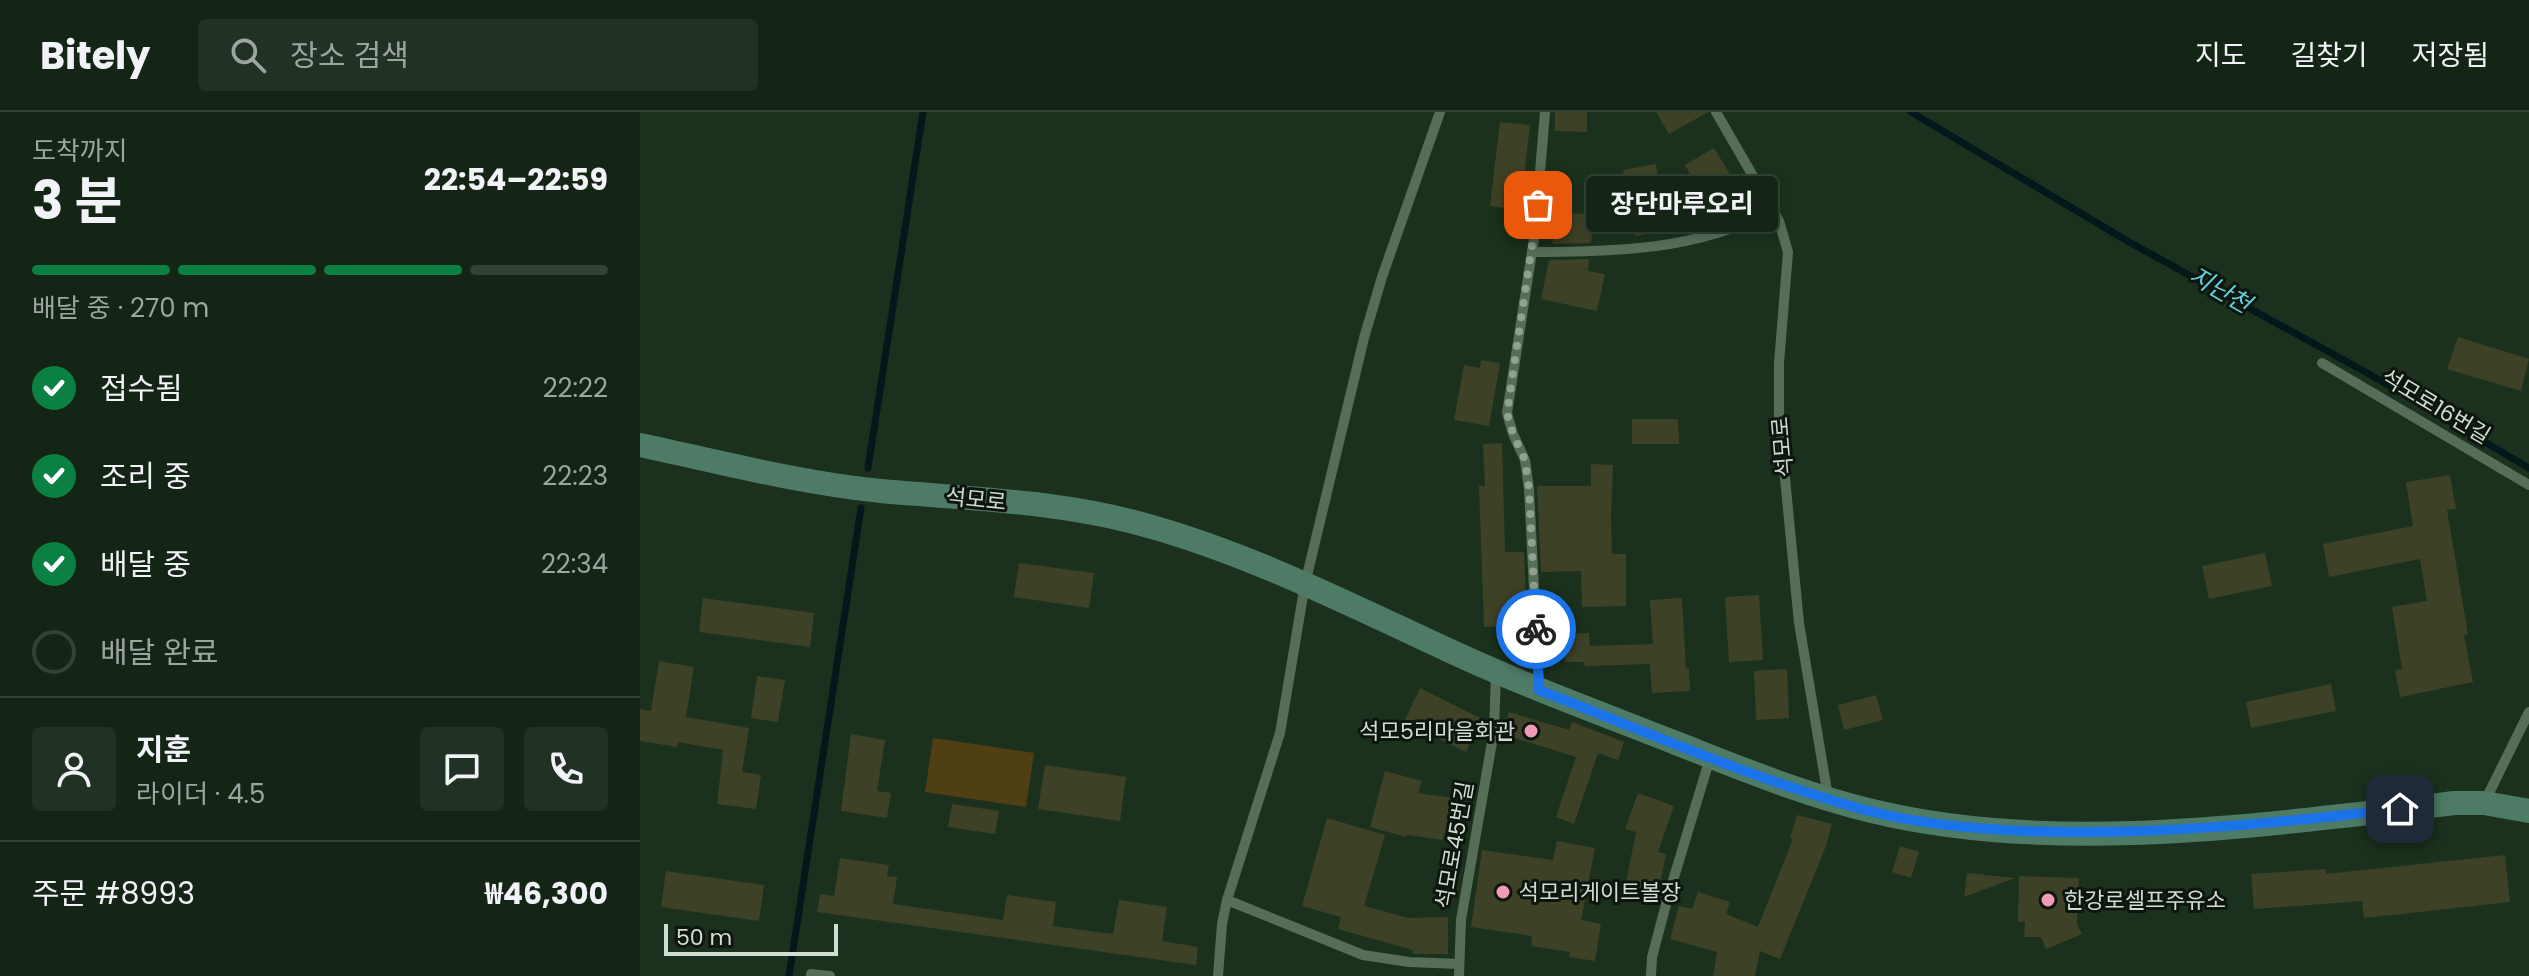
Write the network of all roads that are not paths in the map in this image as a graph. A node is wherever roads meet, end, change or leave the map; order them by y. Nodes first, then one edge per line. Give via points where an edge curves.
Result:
1 (1440, 112) edge
2 (1545, 112) edge
3 (1716, 112) edge
4 (1774, 211) junction
5 (1532, 252) junction
6 (2322, 363) dead end
7 (640, 445) edge
8 (2529, 485) edge
9 (1305, 584) junction
10 (1496, 673) junction
11 (1539, 690) junction
12 (2529, 712) edge
13 (1711, 756) junction
14 (1828, 798) junction
15 (2484, 803) junction
16 (2527, 808) edge
17 (1227, 900) junction
18 (1459, 970) edge
19 (811, 974) dead end
20 (830, 976) edge
21 (1218, 976) edge
22 (1651, 976) edge

1 - 9 lane via 1373,307
2 - 5 lane
3 - 4 lane, 석모로
4 - 5 lane via 1690,241 1620,251
4 - 14 lane, 석모로 via 1788,252 1778,386 1788,517 1799,623
5 - 11 lane via 1507,413 1525,460 1529,489
6 - 8 lane, 석모로16번길
7 - 9 street, 석모로 via 804,481 1110,517 1154,527
9 - 10 street, 석모로
9 - 17 lane via 1280,733
10 - 11 street, 석모로
10 - 18 lane, 석모로45번길 via 1494,731 1466,892
11 - 13 street, 석모로
12 - 15 lane
13 - 14 street, 석모로
13 - 22 lane via 1664,912
14 - 15 street, 석모로 via 1931,823 2109,833
15 - 16 street, 석모로
17 - 18 lane via 1363,955
17 - 21 lane
19 - 20 lane

